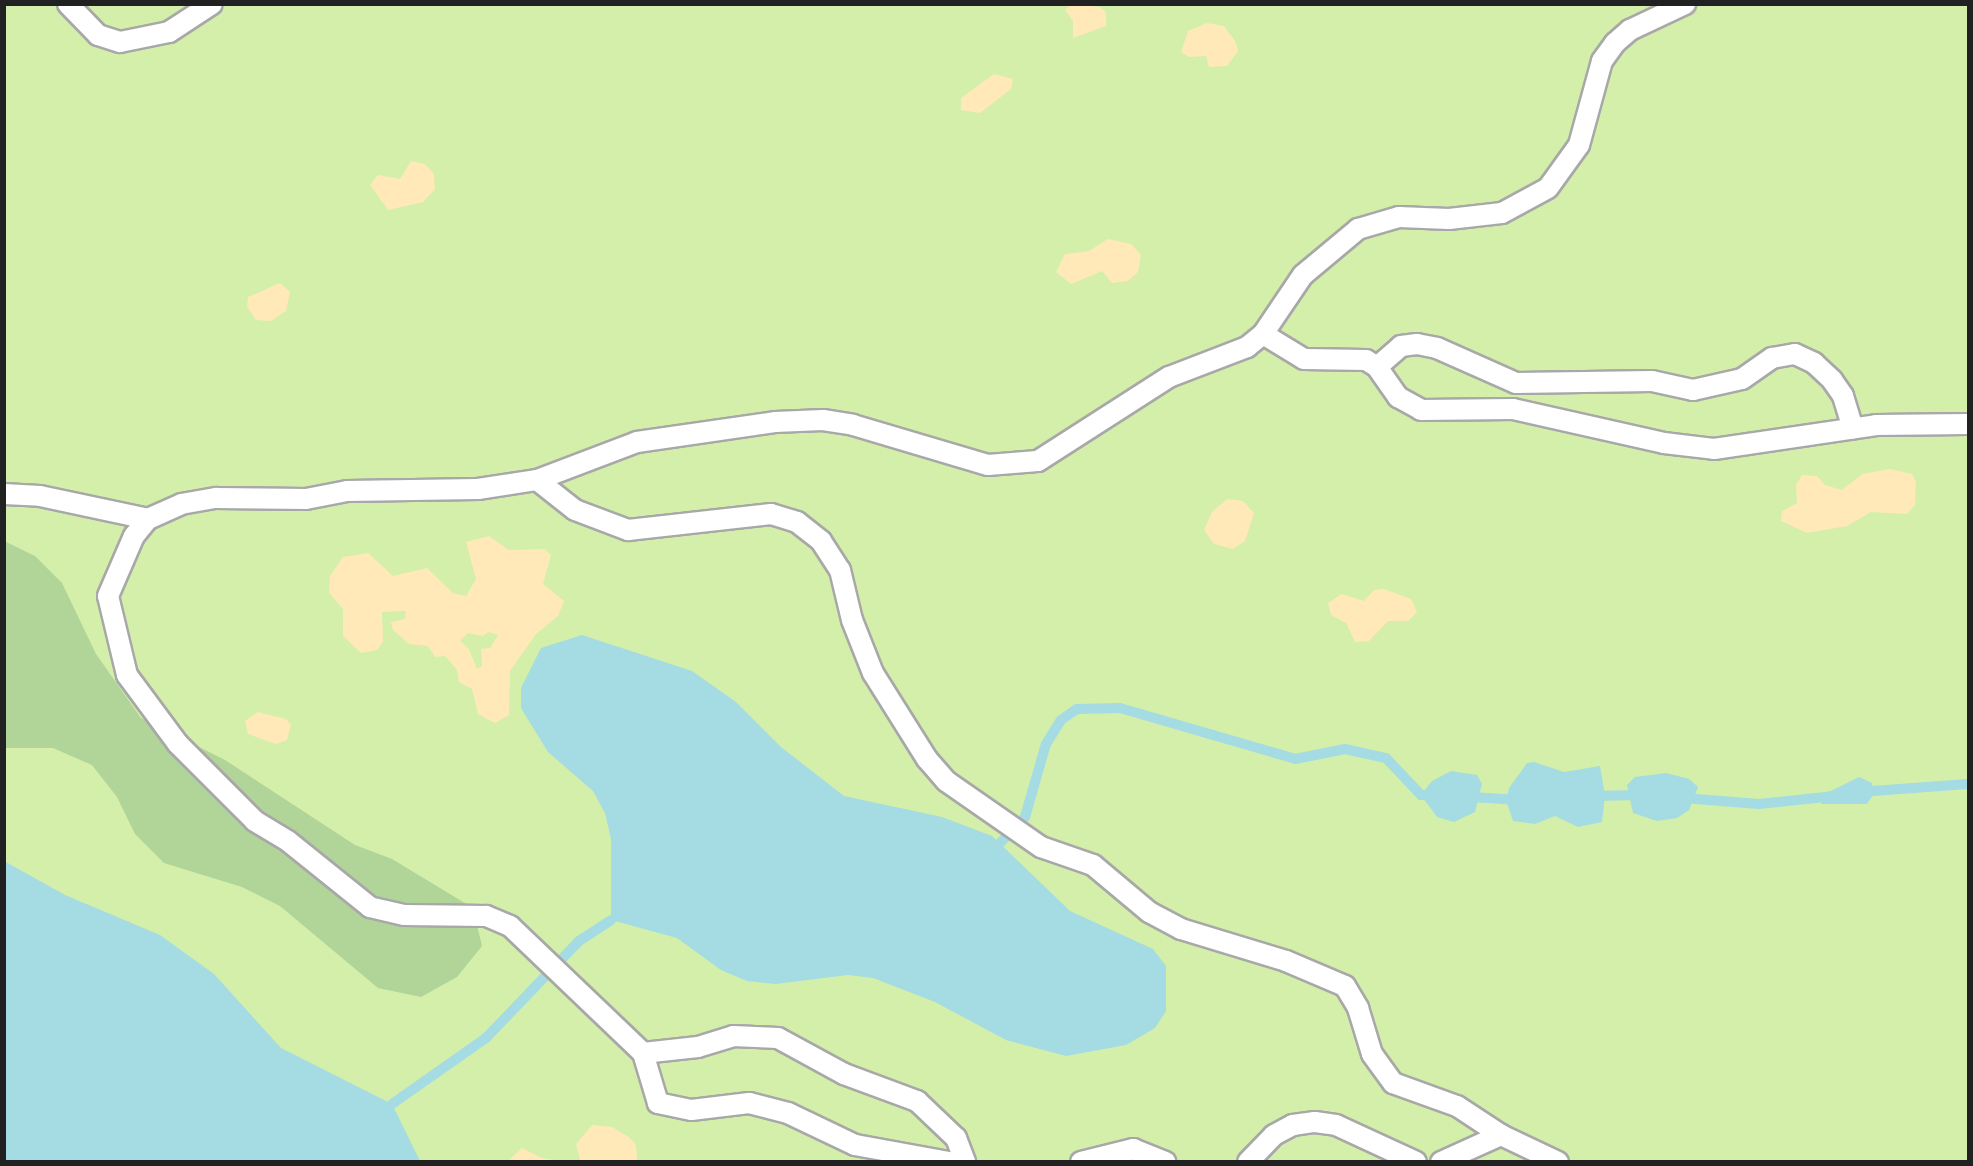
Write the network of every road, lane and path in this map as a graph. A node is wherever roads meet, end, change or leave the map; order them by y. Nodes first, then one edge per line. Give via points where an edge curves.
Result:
1 (68, 4) edge
2 (212, 4) edge
3 (1685, 4) edge
4 (1263, 334) junction
5 (1377, 367) junction
6 (1964, 420) edge
7 (1853, 428) junction
8 (537, 480) junction
9 (4, 494) edge
10 (148, 519) junction
11 (644, 1053) junction
12 (1501, 1135) junction
13 (950, 1161) edge
14 (965, 1161) edge
15 (1080, 1161) edge
16 (1166, 1161) edge
17 (1248, 1161) edge
18 (1416, 1161) edge
19 (1441, 1161) edge
20 (1558, 1161) edge

1 - 2 lane via 98,35 120,42 169,33
3 - 4 lane via 1630,30 1615,43 1602,61 1579,145 1548,188 1502,213 1449,219 1399,217 1358,230 1303,275
4 - 5 lane via 1298,357 1366,360
4 - 8 lane via 1247,347 1169,377 1066,446 1018,465 988,465 823,420 636,442
5 - 7 lane via 1383,382 1398,398 1421,410 1533,412 1664,443 1714,449
5 - 7 lane via 1401,346 1418,344 1437,348 1516,383 1652,381 1693,390 1742,379 1772,358 1796,354 1814,363 1832,380 1844,396
6 - 7 lane
8 - 10 lane via 478,489 347,491 306,500 216,498 181,504
8 - 12 lane via 575,510 627,530 771,514 797,522 821,541 840,570 866,657 927,759 979,807 1041,847 1094,865 1149,912 1181,929 1286,961 1345,986 1358,1008 1372,1054 1393,1083 1457,1106
9 - 10 lane via 40,496
10 - 11 lane via 134,536 108,596 113,629 127,675 220,791 370,907 404,915 486,916 522,935
11 - 13 lane via 658,1103 691,1110 749,1103 788,1113 864,1148
11 - 14 lane via 698,1047 733,1036 778,1038 844,1074 917,1101 956,1138
12 - 19 lane
12 - 20 lane
15 - 16 lane via 1133,1149
17 - 18 lane via 1274,1135 1293,1125 1315,1122 1336,1125

